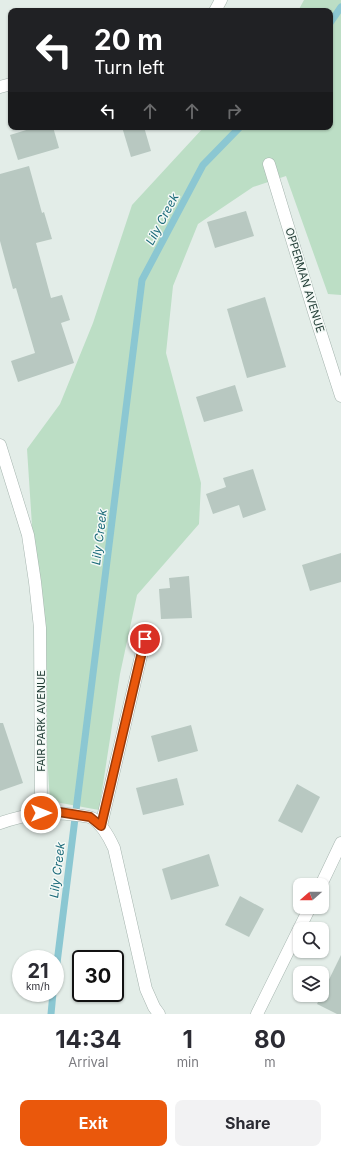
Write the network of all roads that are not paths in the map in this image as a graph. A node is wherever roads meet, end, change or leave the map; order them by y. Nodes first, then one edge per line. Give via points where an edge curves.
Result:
1 (269, 164) dead end
2 (341, 396) edge
3 (0, 445) edge
4 (145, 639) dead end
5 (41, 813) junction
6 (0, 824) edge
7 (101, 826) junction
8 (341, 843) edge
9 (324, 878) edge
10 (307, 914) edge
11 (159, 1014) edge
12 (257, 1014) edge

1 - 2 street, OPPERMAN AVENUE
3 - 5 street, FAIR PARK AVENUE via 28,535 36,582 40,628
4 - 7 street
5 - 6 street via 20,816
5 - 7 street via 59,812 90,817
7 - 11 street via 114,848 146,989
8 - 9 street
10 - 12 street

